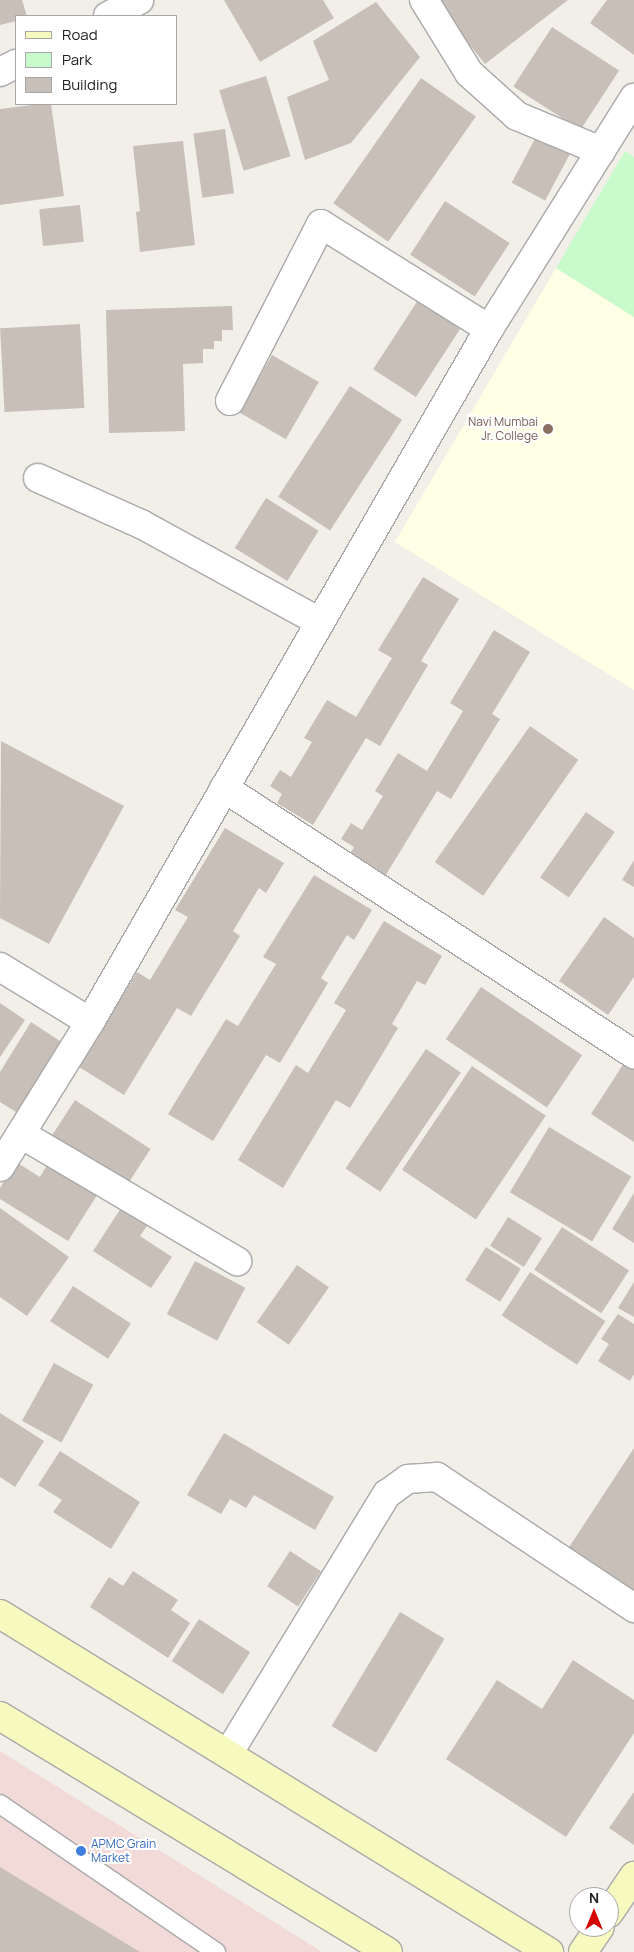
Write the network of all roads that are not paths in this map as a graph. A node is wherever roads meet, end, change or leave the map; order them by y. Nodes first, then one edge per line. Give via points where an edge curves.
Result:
1 (139, 0) edge
2 (424, 0) edge
3 (110, 15) edge
4 (15, 64) edge
5 (0, 72) edge
6 (634, 98) edge
7 (601, 151) junction
8 (489, 329) junction
9 (230, 401) dead end
10 (38, 478) dead end
11 (320, 622) junction
12 (224, 788) junction
13 (0, 967) edge
14 (90, 1022) junction
15 (634, 1054) edge
16 (21, 1134) junction
17 (0, 1167) edge
18 (237, 1261) dead end
19 (634, 1608) edge
20 (0, 1614) edge
21 (0, 1716) edge
22 (228, 1754) junction
23 (0, 1804) edge
24 (634, 1876) edge
25 (619, 1899) edge
26 (593, 1937) edge
27 (216, 1952) edge
28 (388, 1952) edge
29 (550, 1952) edge
30 (583, 1952) edge

1 - 3 street
2 - 7 street via 469,73 517,116
4 - 5 street
6 - 7 street
7 - 8 street
8 - 9 street via 320,224
8 - 11 street
10 - 11 street via 141,524
11 - 12 street
12 - 14 street
12 - 15 street
13 - 14 street
14 - 16 street
16 - 17 street
16 - 18 street
19 - 22 street via 437,1477 408,1479 386,1494
20 - 22 main road
21 - 28 main road
22 - 29 main road
23 - 27 lane
24 - 25 main road
26 - 30 main road

